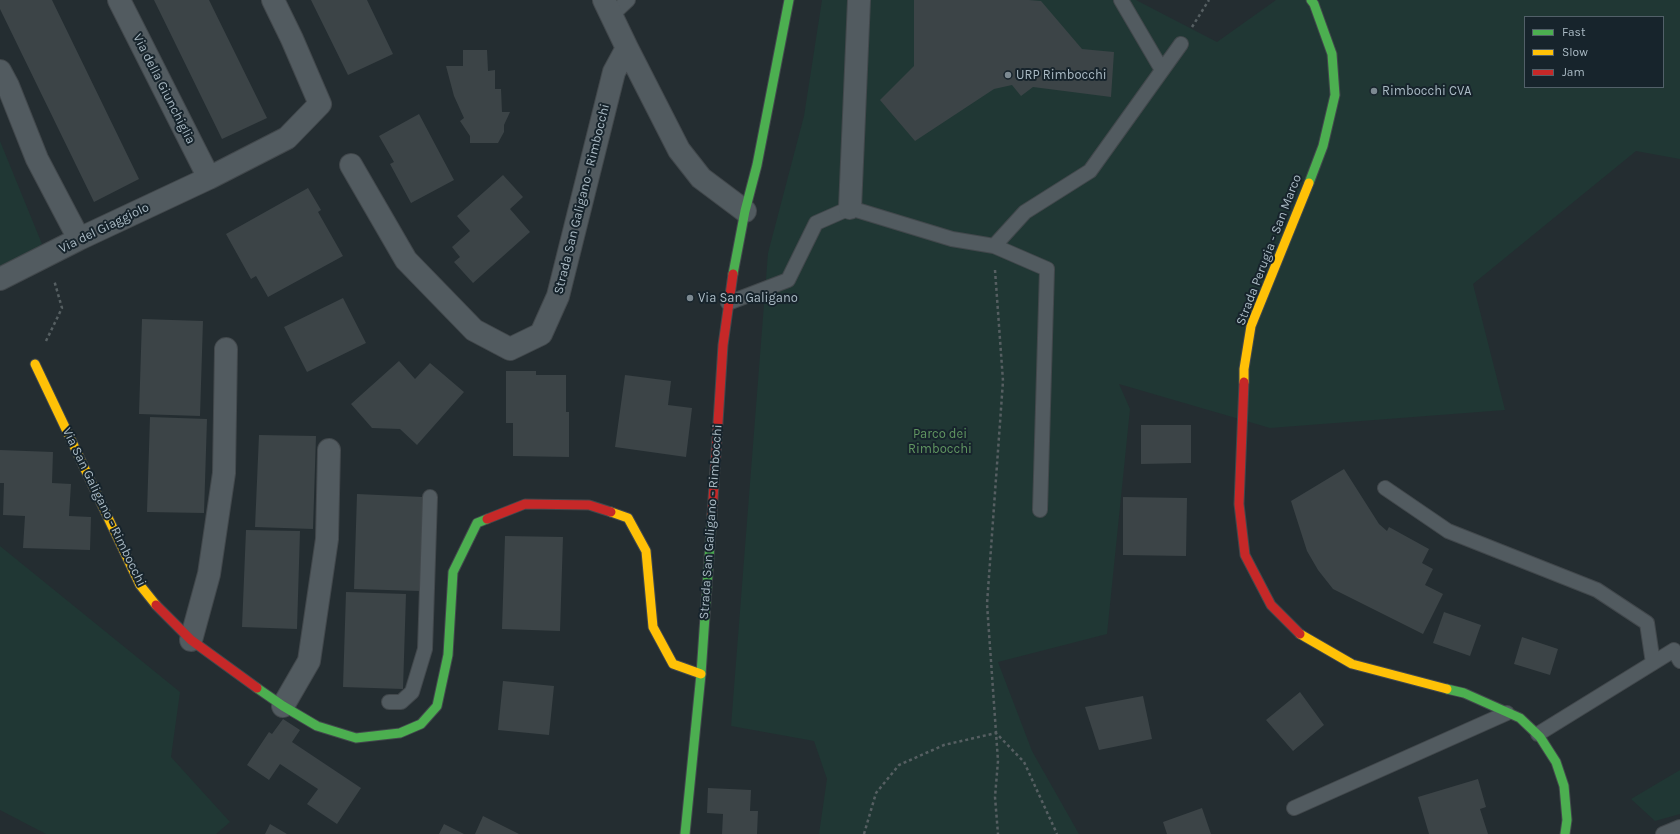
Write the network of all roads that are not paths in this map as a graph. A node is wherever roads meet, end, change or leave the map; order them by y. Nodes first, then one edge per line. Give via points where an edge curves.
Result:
1 (119, 0) edge
2 (273, 0) edge
3 (628, 0) edge
4 (789, 0) edge
5 (858, 0) edge
6 (1121, 0) edge
7 (1311, 0) edge
8 (607, 8) edge
9 (1181, 44) road end
10 (627, 48) junction
11 (1162, 70) junction
12 (0, 71) edge
13 (351, 165) dead end
14 (208, 178) junction
15 (850, 208) junction
16 (745, 211) junction
17 (80, 238) junction
18 (994, 246) junction
19 (0, 279) edge
20 (728, 303) junction
21 (226, 349) dead end
22 (35, 364) road end
23 (329, 450) dead end
24 (1385, 488) dead end
25 (430, 497) dead end
26 (1040, 510) dead end
27 (191, 640) junction
28 (425, 649) junction
29 (1678, 653) edge
30 (448, 654) junction
31 (1653, 663) junction
32 (701, 674) junction
33 (389, 702) dead end
34 (283, 706) junction
35 (1507, 713) junction
36 (1538, 734) junction
37 (1294, 808) dead end
38 (1680, 827) edge
39 (685, 834) edge
40 (1565, 834) edge
41 (1663, 834) edge

1 - 14 street, Via della Giunchiglia
2 - 14 street, Via del Giaggiolo via 320,104 287,138
3 - 8 lane
4 - 16 street, Strada San Galigano - Rimbocchi via 758,165
5 - 15 street
6 - 11 lane
7 - 35 street, Strada Perugia - San Marco via 1332,54 1335,95 1323,146 1251,326 1244,370 1239,504 1245,555 1271,605 1302,636 1352,664 1464,693
8 - 10 street
9 - 11 lane
10 - 13 street, Strada San Galigano - Rimbocchi via 614,72 558,296 541,334 510,349 474,330 406,260
10 - 16 street via 679,150 701,178
11 - 18 lane via 1090,171 1025,212
12 - 17 street via 37,159
14 - 17 street, Via del Giaggiolo
15 - 18 lane via 952,238
15 - 20 lane via 816,223 788,280
16 - 20 street, Strada San Galigano - Rimbocchi
17 - 19 street, Via del Giaggiolo
18 - 26 lane via 1047,268
20 - 32 street, Strada San Galigano - Rimbocchi
21 - 27 street via 224,473 209,574
22 - 27 street, Via San Galigano - Rimbocchi via 140,585 157,607
23 - 34 street via 327,539 308,660
24 - 31 lane via 1448,531 1597,590 1647,623
25 - 28 lane
27 - 34 street, Via San Galigano - Rimbocchi
28 - 30 lane
28 - 33 lane via 412,692 401,702
29 - 31 lane
30 - 32 street, Via San Galigano - Rimbocchi via 453,572 477,523 525,504 589,505 628,518 646,551 653,627 673,664
30 - 34 street, Via San Galigano - Rimbocchi via 436,706 421,724 400,733 356,738 317,726
31 - 36 lane
32 - 39 street, Strada San Galigano - Rimbocchi
35 - 36 street, Strada Perugia - San Marco via 1520,718
35 - 37 lane
36 - 40 street, Strada Perugia - San Marco via 1556,762 1564,786 1567,820
38 - 41 lane

